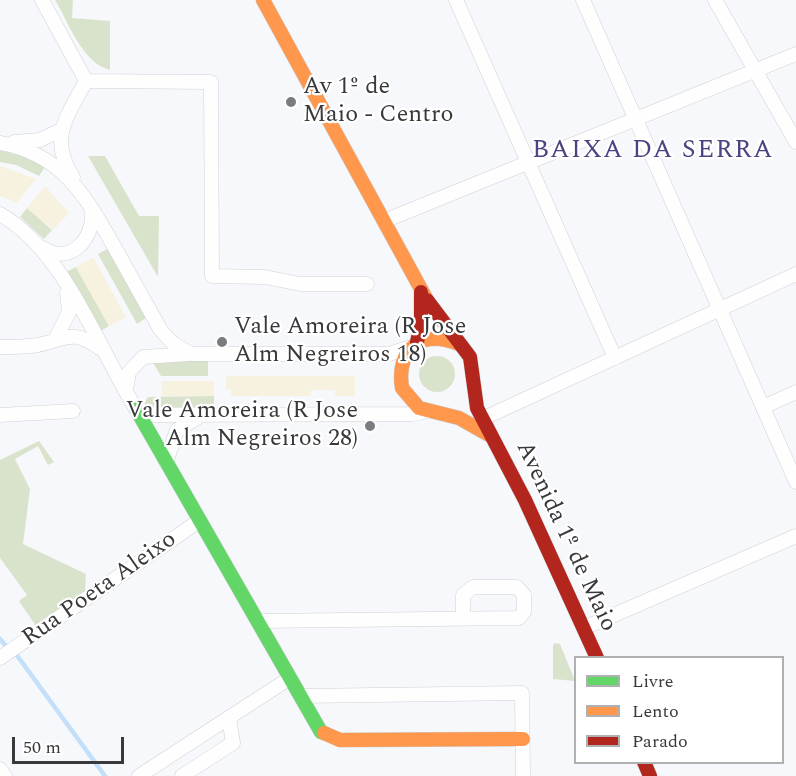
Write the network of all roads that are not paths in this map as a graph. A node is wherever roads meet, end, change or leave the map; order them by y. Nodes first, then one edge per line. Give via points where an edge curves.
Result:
1 (42, 0) edge
2 (263, 0) edge
3 (456, 0) edge
4 (583, 0) edge
5 (715, 0) edge
6 (796, 54) edge
7 (755, 71) junction
8 (86, 81) junction
9 (635, 121) junction
10 (61, 130) junction
11 (796, 142) edge
12 (1, 143) edge
13 (529, 164) junction
14 (80, 189) junction
15 (92, 207) junction
16 (0, 214) edge
17 (384, 221) junction
18 (41, 247) junction
19 (796, 274) edge
20 (367, 284) dead end
21 (66, 286) junction
22 (421, 292) junction
23 (718, 311) junction
24 (56, 338) junction
25 (459, 344) junction
26 (414, 345) junction
27 (0, 347) edge
28 (103, 351) junction
29 (193, 354) junction
30 (615, 358) junction
31 (474, 375) junction
32 (126, 390) junction
33 (796, 392) edge
34 (763, 406) junction
35 (136, 410) junction
36 (73, 411) dead end
37 (432, 411) junction
38 (0, 415) edge
39 (203, 415) junction
40 (482, 419) junction
41 (492, 436) junction
42 (166, 462) junction
43 (796, 482) edge
44 (199, 521) junction
45 (796, 536) edge
46 (463, 618) junction
47 (260, 621) junction
48 (584, 628) junction
49 (597, 656) edge
50 (0, 658) edge
51 (290, 678) junction
52 (301, 696) junction
53 (229, 718) junction
54 (523, 739) junction
55 (0, 769) edge
56 (5, 776) edge
57 (139, 776) edge
58 (182, 776) edge
59 (523, 776) edge

1 - 8 street
2 - 17 main road, Avenida 1º de Maio
3 - 13 street
4 - 9 street
5 - 7 street
6 - 7 street
7 - 9 street
7 - 11 street
8 - 10 street
8 - 20 street via 211,82 212,276 265,276 300,284
9 - 13 street
9 - 23 street
10 - 12 street via 40,140
10 - 14 street via 62,155
12 - 14 street via 39,156
13 - 17 street
13 - 30 street
14 - 15 street
15 - 18 street via 93,225 88,238 77,249 64,255
15 - 29 street via 160,329 170,342
16 - 18 street
17 - 22 main road, Avenida 1º de Maio
18 - 21 street
19 - 23 street
21 - 24 street via 69,312
21 - 28 street
22 - 25 main road, Avenida 1º de Maio
22 - 26 main road, Avenida 1º de Maio via 421,324
23 - 30 street
23 - 34 street
24 - 27 street via 35,345
24 - 28 street via 79,337
25 - 26 main road via 443,337
25 - 31 main road, Avenida 1º de Maio via 470,357
26 - 29 street via 389,354
26 - 37 main road, Avenida 1º de Maio via 401,362 402,388 412,403
28 - 32 street
29 - 32 street via 143,357 129,372
30 - 40 street
31 - 37 main road via 463,401 455,407
31 - 40 main road, Avenida 1º de Maio
32 - 35 street
33 - 34 street
34 - 43 street
35 - 39 street via 155,415
35 - 42 main road
36 - 38 street
37 - 39 street
37 - 41 main road, Avenida 1º de Maio via 459,418
39 - 42 street via 177,430
40 - 41 main road, Avenida 1º de Maio
41 - 48 main road, Avenida 1º de Maio
42 - 44 main road
44 - 47 main road
44 - 50 street, Rua Poeta Aleixo
45 - 48 street
46 - 46 street via 463,595 473,587 518,587 524,595 524,612 519,618
46 - 47 street
47 - 51 main road
48 - 49 main road, Avenida 1º de Maio
51 - 52 main road
51 - 53 street
52 - 54 main road via 321,732 334,739
52 - 54 street via 522,693
53 - 57 street
53 - 58 street via 233,743
54 - 59 street
55 - 56 street

